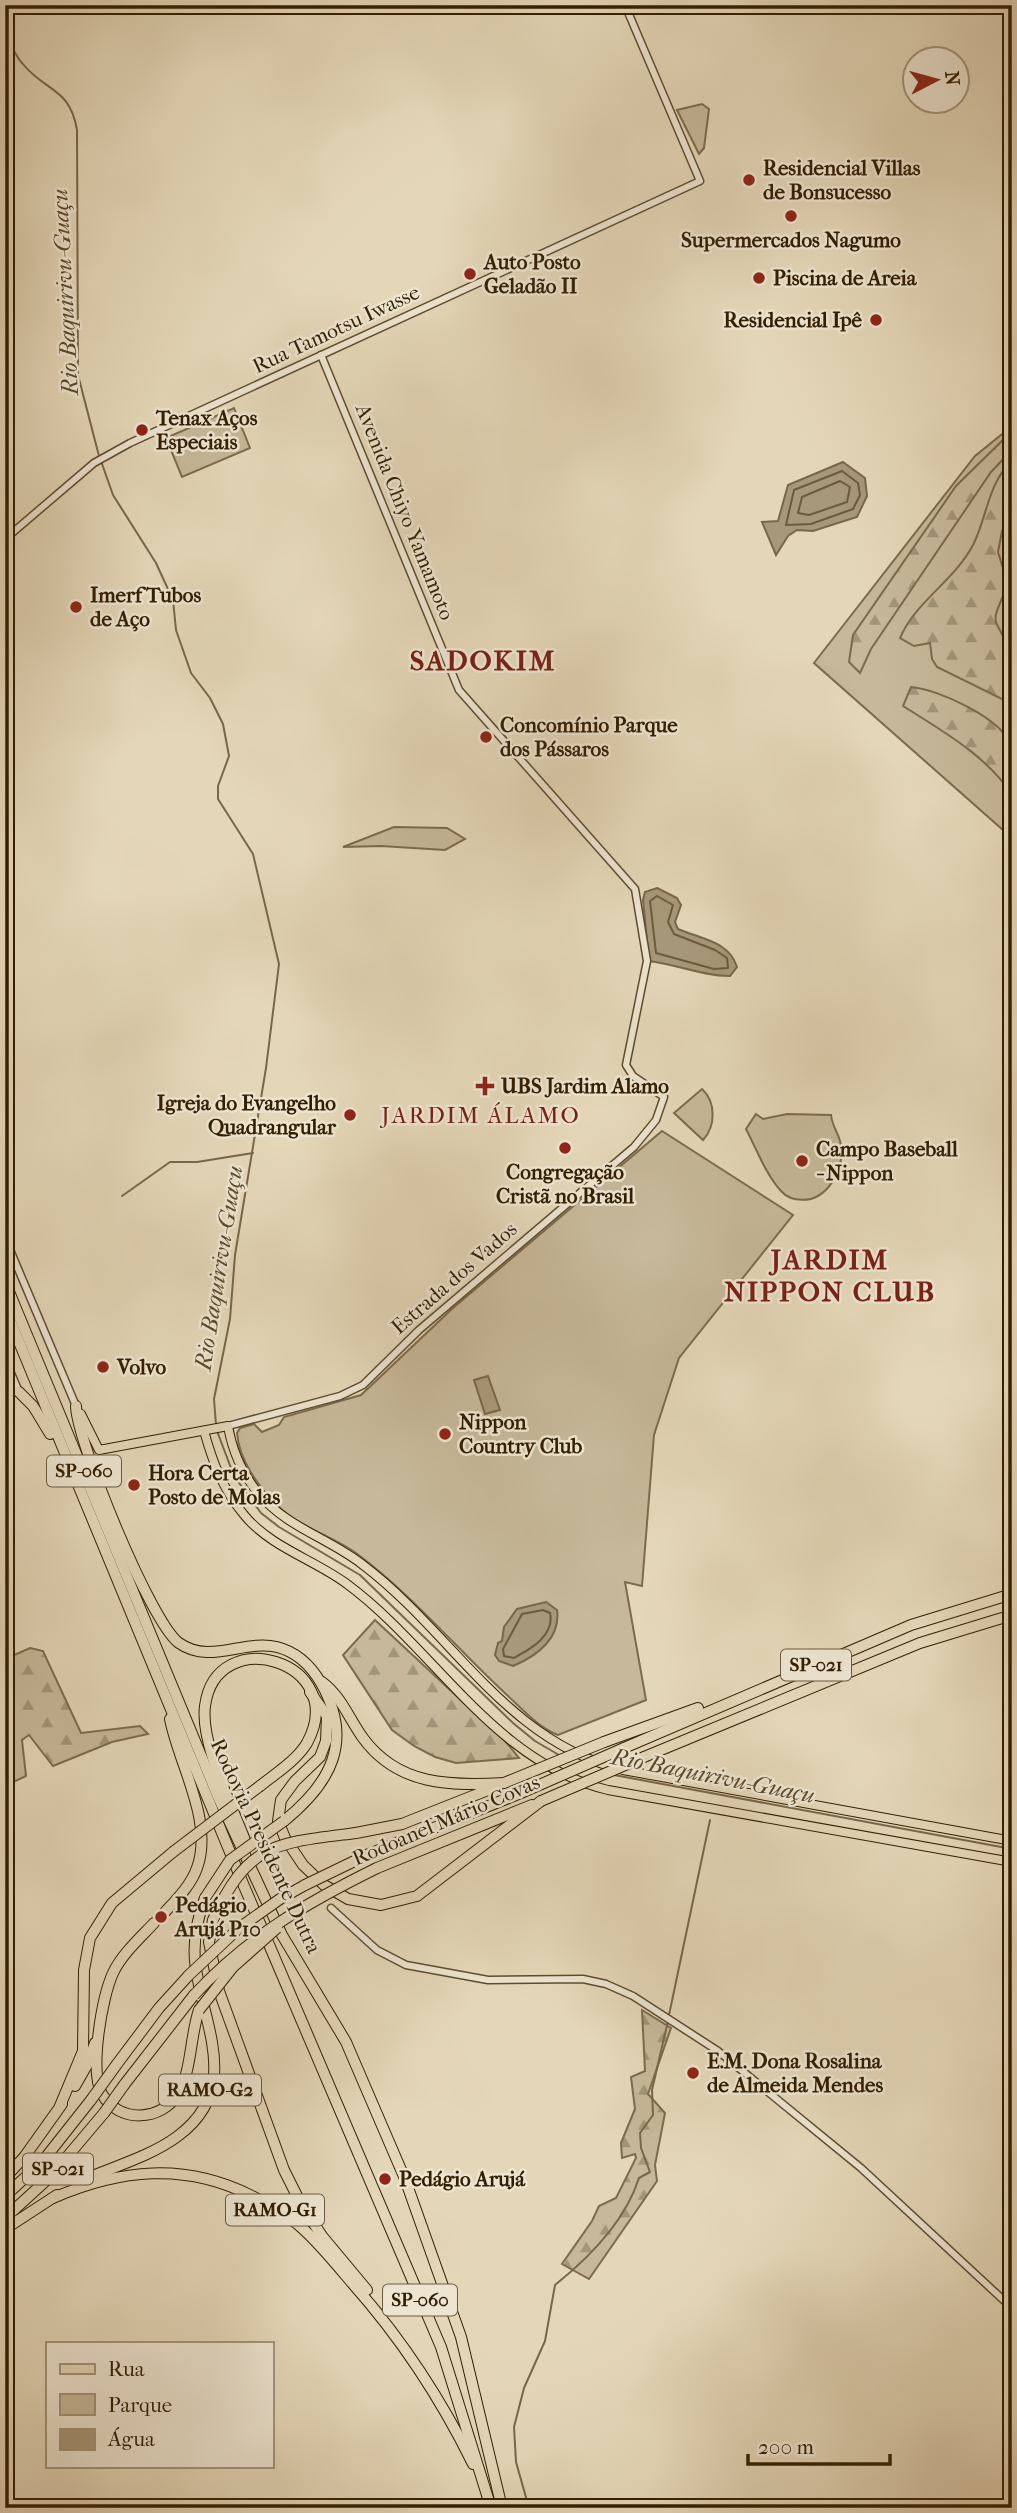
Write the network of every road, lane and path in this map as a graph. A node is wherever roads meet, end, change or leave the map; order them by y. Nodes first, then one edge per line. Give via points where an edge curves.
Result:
1 (625, 5) edge
2 (321, 355) junction
3 (5, 539) edge
4 (664, 1097) joint
5 (5, 1238) edge
6 (5, 1282) edge
7 (5, 1308) edge
8 (5, 1359) edge
9 (19, 1392) joint
10 (76, 1406) junction
11 (224, 1427) junction
12 (207, 1430) junction
13 (75, 1480) junction
14 (1012, 1594) edge
15 (1012, 1615) edge
16 (319, 1681) junction
17 (310, 1692) junction
18 (166, 1698) junction
19 (729, 1701) junction
20 (505, 1783) junction
21 (541, 1801) junction
22 (1012, 1841) edge
23 (1012, 1862) edge
24 (265, 1899) junction
25 (331, 1908) dead end
26 (165, 1912) dead end
27 (289, 1914) junction
28 (154, 1923) dead end
29 (100, 2029) junction
30 (60, 2106) junction
31 (5, 2178) edge
32 (5, 2196) edge
33 (53, 2198) junction
34 (5, 2218) edge
35 (5, 2229) edge
36 (1012, 2308) edge
37 (387, 2322) junction
38 (485, 2488) junction
39 (491, 2508) edge
40 (502, 2508) edge

1 - 2 street, Rua Tamotsu Iwasse via 701,181
2 - 3 street, Rua Tamotsu Iwasse via 104,457
2 - 4 street, Avenida Chiyo Yamamoto via 459,690 635,889 647,961 626,1065 633,1076
4 - 11 street, Estrada dos Vados via 656,1120 634,1147 419,1330 363,1385 340,1396
5 - 10 street
6 - 24 highway, Rodovia Presidente Dutra / SP-060 via 219,1800
7 - 13 highway, Rodovia Presidente Dutra / SP-060
8 - 9 street
9 - 13 highway via 45,1424
10 - 12 main road via 99,1450
10 - 16 highway via 120,1533 161,1623 180,1644 202,1653 276,1646 297,1656
11 - 12 main road
11 - 22 main road via 257,1492 274,1510 364,1565 519,1717 568,1751 623,1770
12 - 23 main road via 223,1486 247,1518 270,1538 349,1585 501,1733 548,1768 608,1790
13 - 18 highway, Rodovia Presidente Dutra / SP-060
14 - 19 highway, Rodoanel Mário Covas / SP-021 via 911,1625
15 - 21 highway, Rodoanel Mário Covas / SP-021, bridge via 920,1643
16 - 20 highway via 335,1692 363,1739 406,1774 439,1784
16 - 33 highway, RAMO-G2, bridge via 335,1716 337,1743 323,1783 306,1803 230,1860 205,1898 198,1919 195,1964 215,2050 205,2105 194,2122 167,2144 79,2181
17 - 21 highway via 327,1716 326,1741 320,1757 281,1800 278,1821 303,1864 324,1885 348,1899 381,1905 417,1896
17 - 24 highway via 287,1665 253,1659 233,1665 216,1678 204,1708 208,1738
17 - 30 highway, bridge via 314,1715 307,1743 112,1903 90,1938 84,1970 83,2051
18 - 26 highway via 194,1800 201,1848 192,1880
18 - 38 highway, Rodovia Presidente Dutra / SP-060 via 441,2347
19 - 20 highway, bridge via 604,1742
19 - 32 highway, Rodoanel Mário Covas / SP-021, bridge via 369,1854 265,1908 213,1950 159,2008 42,2162
20 - 37 highway, bridge via 402,1824 286,1844 257,1858 234,1879 213,1920 209,1942 219,1991 284,2170 322,2236
21 - 27 highway, Rodoanel Mário Covas / SP-021, bridge via 377,1868
24 - 40 highway, Rodovia Presidente Dutra / SP-060 via 346,2042 405,2179 461,2337
25 - 36 street via 377,1950 406,1965 498,1980 583,1979 619,1989 718,2051 880,2184
27 - 29 highway, bridge via 233,1967 199,2010 180,2092 162,2110 145,2116 124,2112 102,2094 96,2068
27 - 34 highway, Rodoanel Mário Covas / SP-021, bridge via 234,1955 194,1995 50,2177
28 - 29 highway via 112,1974
29 - 30 highway via 87,2066
30 - 31 highway
33 - 35 highway
33 - 37 highway, RAMO-G1 via 137,2172 179,2173 219,2182 300,2225
37 - 38 highway, RAMO-G1 via 443,2405
38 - 39 highway, Rodovia Presidente Dutra / SP-060

